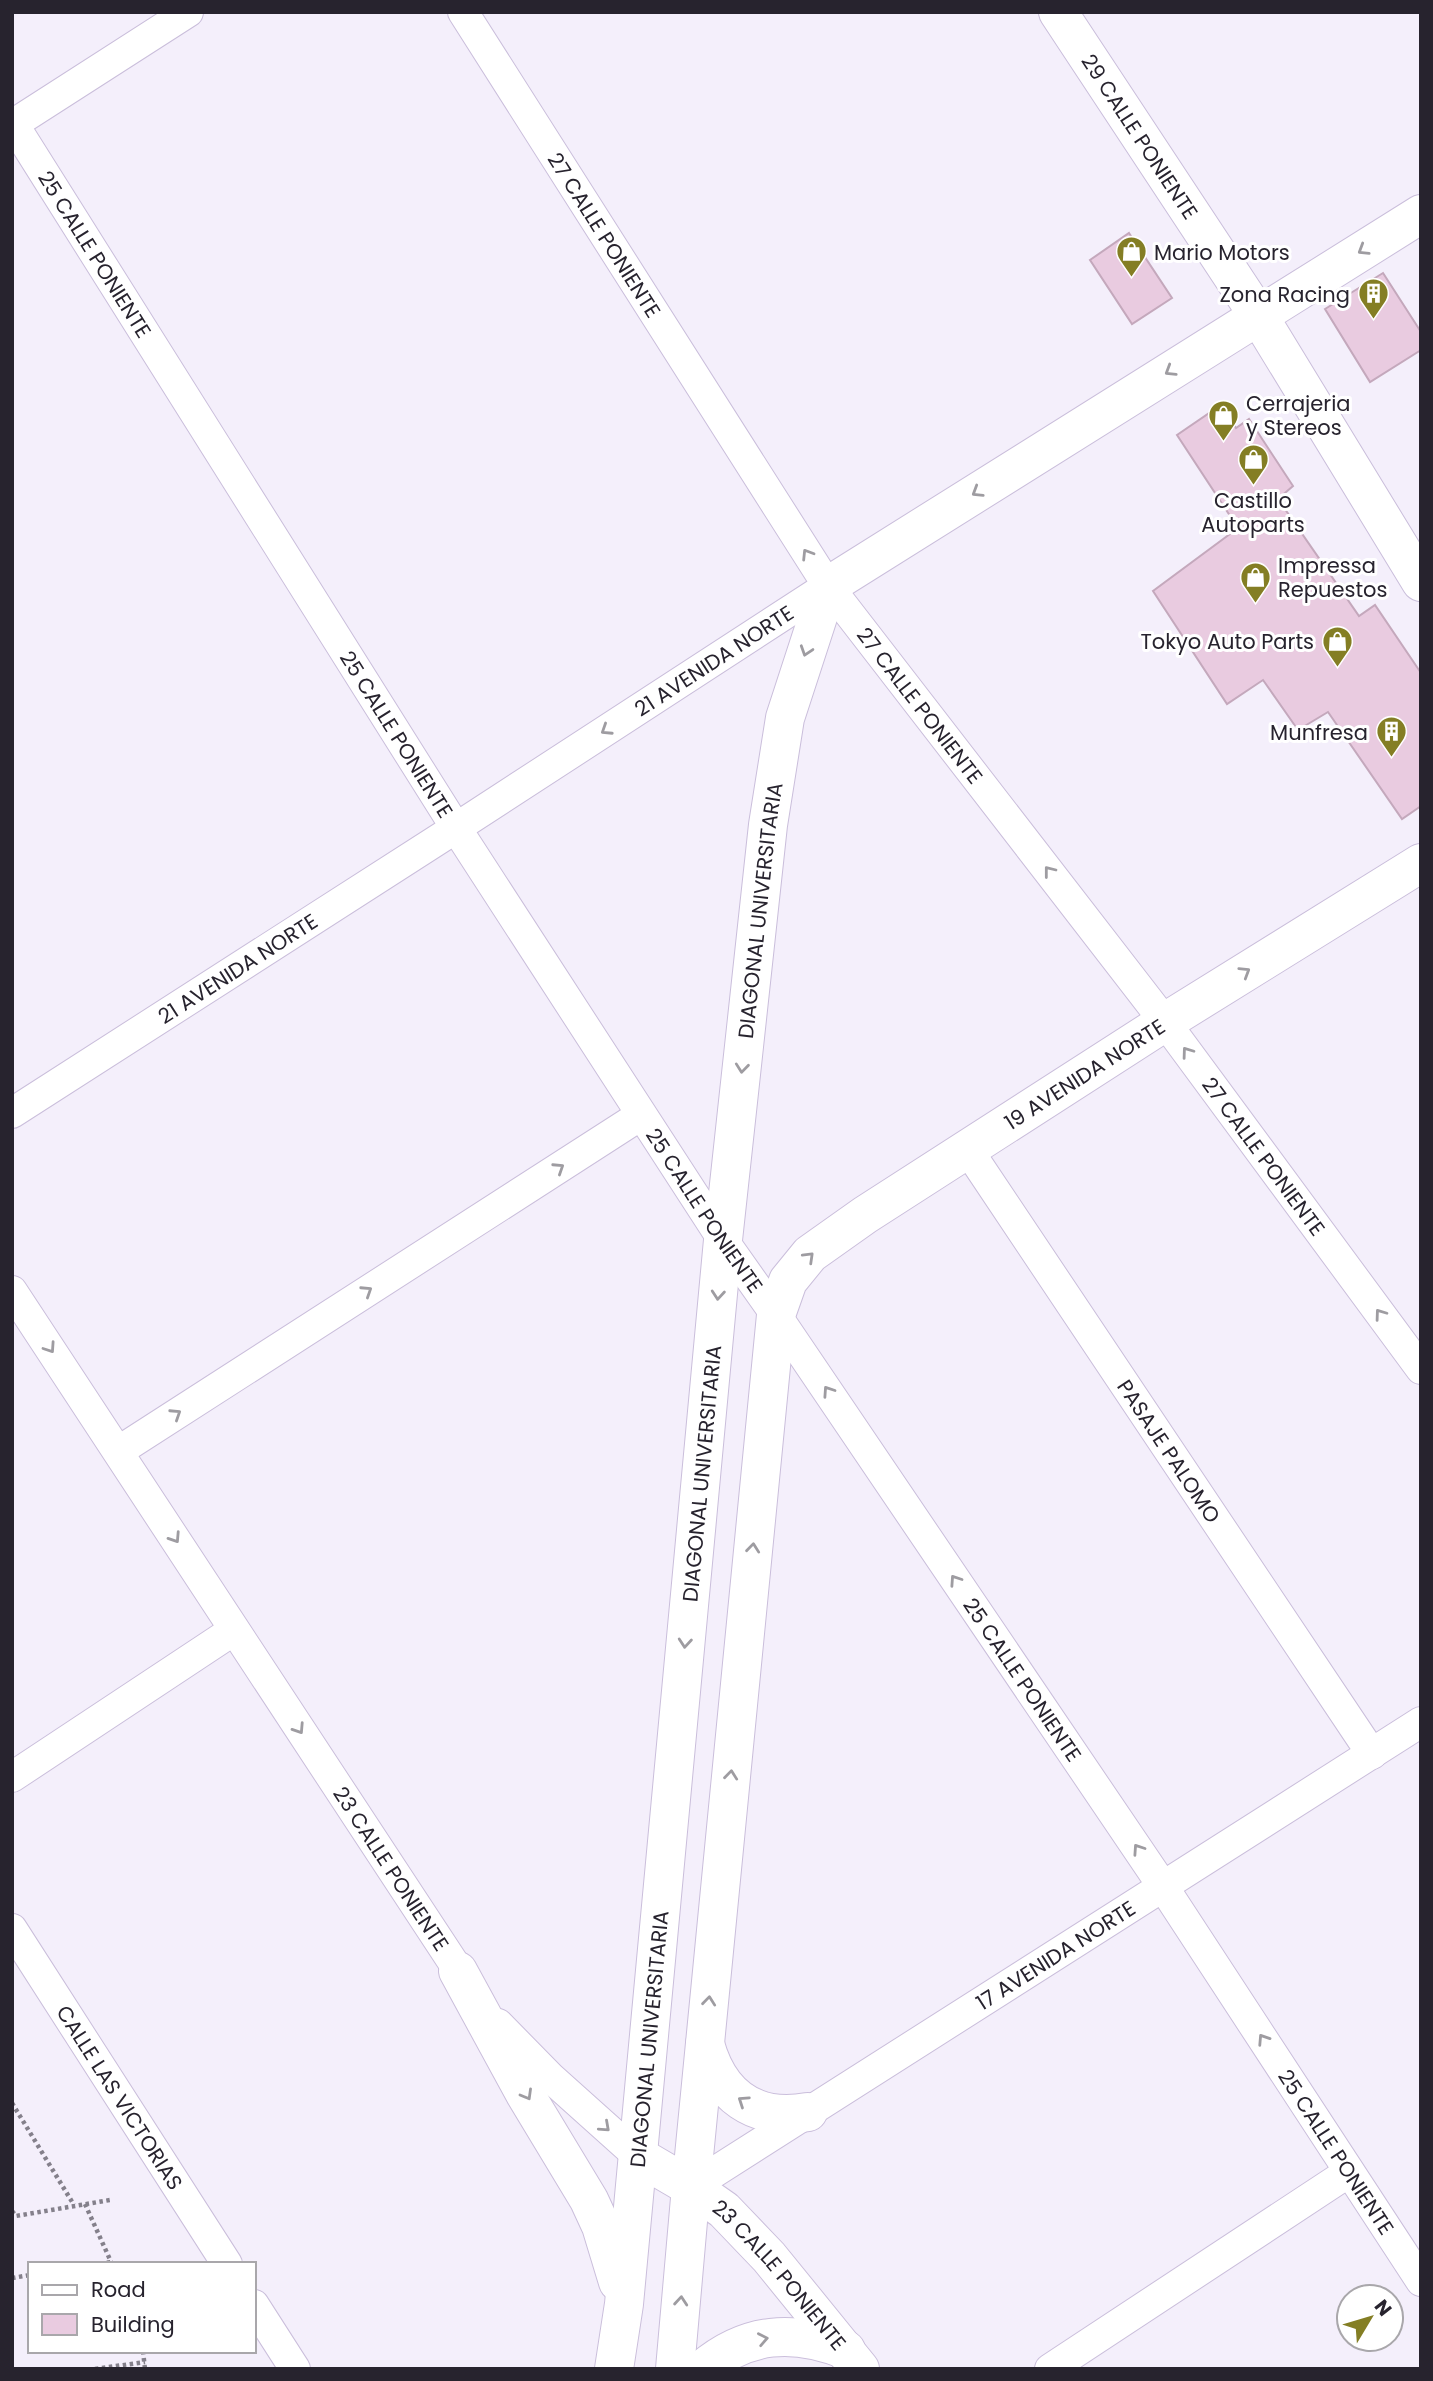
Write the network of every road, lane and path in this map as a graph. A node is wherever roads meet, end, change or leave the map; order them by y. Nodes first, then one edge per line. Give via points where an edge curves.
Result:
1 (188, 12) edge
2 (463, 12) edge
3 (1058, 12) edge
4 (13, 124) edge
5 (1421, 214) edge
6 (1258, 315) junction
7 (1421, 582) edge
8 (828, 586) junction
9 (456, 828) junction
10 (1421, 863) edge
11 (1165, 1022) junction
12 (12, 1113) edge
13 (641, 1115) junction
14 (968, 1150) junction
15 (723, 1240) junction
16 (12, 1291) edge
17 (776, 1315) junction
18 (1421, 1369) edge
19 (119, 1451) junction
20 (234, 1630) junction
21 (1421, 1722) edge
22 (1372, 1754) junction
23 (12, 1777) edge
24 (1162, 1885) junction
25 (12, 1929) edge
26 (458, 1971) junction
27 (705, 2044) junction
28 (12, 2102) edge
29 (808, 2112) junction
30 (638, 2156) junction
31 (1349, 2172) junction
32 (691, 2187) junction
33 (110, 2200) dead end
34 (85, 2204) junction
35 (74, 2205) junction
36 (12, 2211) edge
37 (112, 2262) edge
38 (226, 2262) edge
39 (1421, 2281) edge
40 (624, 2304) junction
41 (256, 2308) edge
42 (143, 2353) edge
43 (853, 2359) edge
44 (145, 2362) junction
45 (95, 2369) edge
46 (145, 2369) edge
47 (295, 2369) edge
48 (614, 2369) edge
49 (675, 2369) edge
50 (703, 2369) edge
51 (1050, 2369) edge

1 - 4 street
8 -> 2 street, 27 CALLE PONIENTE
3 - 6 main road, 29 CALLE PONIENTE
4 - 9 street, 25 CALLE PONIENTE
5 -> 6 main road, 21 AVENIDA NORTE
6 - 7 main road, 29 CALLE PONIENTE
6 -> 8 main road, 21 AVENIDA NORTE
8 -> 9 street, 21 AVENIDA NORTE
11 -> 8 street, 27 CALLE PONIENTE
8 -> 15 main road, DIAGONAL UNIVERSITARIA via 785,718 768,825
9 - 12 street, 21 AVENIDA NORTE
9 - 13 street, 25 CALLE PONIENTE
11 -> 10 main road, 19 AVENIDA NORTE
11 - 14 main road, 19 AVENIDA NORTE
18 -> 11 street, 27 CALLE PONIENTE
13 - 15 street, 25 CALLE PONIENTE
19 -> 13 street
17 -> 14 main road, 19 AVENIDA NORTE via 788,1280 810,1254
14 - 22 street, PASAJE PALOMO
15 - 17 street, 25 CALLE PONIENTE
15 -> 30 main road, DIAGONAL UNIVERSITARIA
16 -> 19 street, 23 CALLE PONIENTE
24 -> 17 street, 25 CALLE PONIENTE
27 -> 17 main road
19 -> 20 street, 23 CALLE PONIENTE
20 - 23 street
20 -> 26 street, 23 CALLE PONIENTE
21 - 22 street, 17 AVENIDA NORTE
22 - 24 street, 17 AVENIDA NORTE
24 - 29 street, 17 AVENIDA NORTE
31 -> 24 street, 25 CALLE PONIENTE
25 - 38 street, CALLE LAS VICTORIAS
26 -> 30 street, 23 CALLE PONIENTE via 522,2051
26 -> 40 main road via 589,2200
29 -> 27 main road via 767,2112 742,2101 721,2082
27 - 32 main road
28 - 35 path
29 - 32 street, 17 AVENIDA NORTE
30 - 32 main road, 23 CALLE PONIENTE
30 - 40 main road, DIAGONAL UNIVERSITARIA
31 - 39 street, 25 CALLE PONIENTE
31 - 51 street
32 - 43 main road, 23 CALLE PONIENTE via 750,2236
49 -> 32 main road
33 - 34 path
34 - 35 path
34 - 37 path
35 - 36 path via 16,2216
40 - 48 main road, DIAGONAL UNIVERSITARIA
41 - 47 street
42 - 44 path
50 -> 43 main road via 736,2347 779,2336 814,2339
44 - 45 path
44 - 46 path

